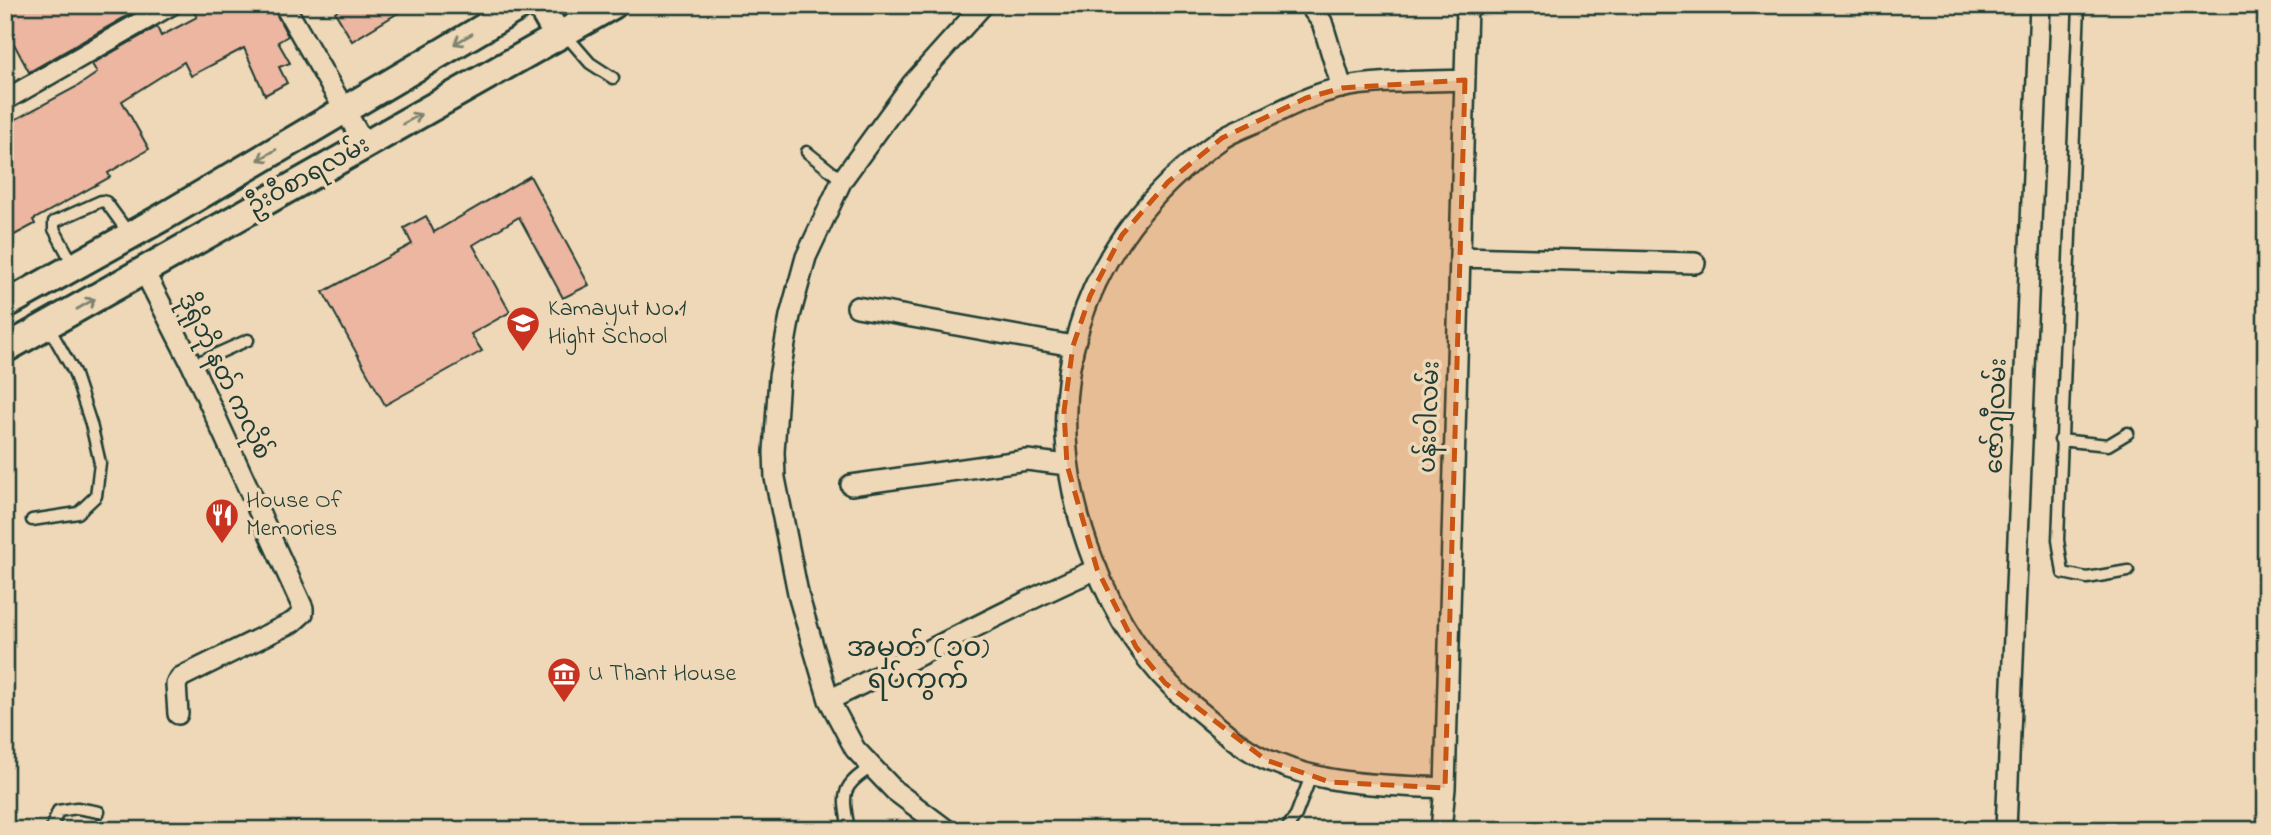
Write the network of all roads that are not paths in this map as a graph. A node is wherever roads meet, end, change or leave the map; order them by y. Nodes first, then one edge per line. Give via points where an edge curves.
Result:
1 (171, 5) edge
2 (284, 5) edge
3 (522, 5) edge
4 (540, 5) edge
5 (613, 5) edge
6 (983, 5) edge
7 (1309, 5) edge
8 (1467, 5) edge
9 (2040, 5) edge
10 (2079, 5) edge
11 (561, 35) junction
12 (613, 78) dead end
13 (1465, 80) junction
14 (1342, 88) junction
15 (5, 100) edge
16 (346, 107) junction
17 (365, 145) junction
18 (807, 152) dead end
19 (842, 180) junction
20 (165, 216) junction
21 (130, 236) junction
22 (183, 247) junction
23 (1460, 257) junction
24 (1695, 263) dead end
25 (75, 267) junction
26 (144, 271) junction
27 (5, 305) edge
28 (857, 307) dead end
29 (5, 318) edge
30 (48, 325) junction
31 (248, 340) dead end
32 (12, 346) edge
33 (1073, 346) junction
34 (192, 365) junction
35 (2128, 433) dead end
36 (2060, 440) junction
37 (1067, 465) junction
38 (851, 485) dead end
39 (32, 520) dead end
40 (1097, 569) junction
41 (2127, 571) dead end
42 (2266, 633) edge
43 (2266, 669) edge
44 (829, 699) junction
45 (178, 714) dead end
46 (872, 767) junction
47 (1311, 776) junction
48 (1445, 788) junction
49 (99, 812) dead end
50 (1296, 815) junction
51 (51, 830) edge
52 (849, 830) edge
53 (947, 830) edge
54 (1286, 830) edge
55 (1296, 830) edge
56 (1441, 830) edge
57 (2006, 830) edge

1 - 15 street
2 - 16 street
3 -> 16 main road, ဦးဝီစာရလမ်း
4 - 11 main road
5 - 11 main road, ဦးဝီစာရလမ်း
6 - 19 street via 912,84
7 - 14 street via 1322,22
8 - 13 street, ပန်းဝါလမ်း
9 - 57 street, ဇော်ဂျီလမ်း
10 - 36 lane
11 - 12 lane via 590,64
17 -> 11 main road, ဦးဝီစာရလမ်း
13 - 14 street
13 - 23 street, ပန်းဝါလမ်း
14 - 33 street via 1306,99 1222,138 1168,182 1122,235 1090,296
16 - 17 street
16 -> 20 main road, ဦးဝီစာရလမ်း
17 - 22 main road, ဦးဝီစာရလမ်း
18 - 19 lane
19 - 44 street via 806,257 790,316 779,377 774,452 799,598
20 - 21 main road, ဦးဝီစာရလမ်း
20 - 22 main road
21 - 25 main road, ဦးဝီစာရလမ်း
21 - 25 lane via 101,201 54,222
22 - 26 main road, ဦးဝီစာရလမ်း
23 - 24 street
23 - 48 street, ပန်းဝါလမ်း
25 - 27 main road, ဦးဝီစာရလမ်း
30 -> 26 main road, ဦးဝီစာရလမ်း
26 - 34 street, ဒိုရိုဘို နတ် ကလိုစ်
28 - 33 street
29 - 32 main road
30 - 32 main road, ဦးဝီစာရလမ်း
30 - 39 lane via 74,372 100,463 96,496 78,513
31 - 34 lane
33 - 37 street via 1064,411
34 - 45 street, ဒိုရိုဘို နတ် ကလိုစ် via 303,613 181,677 176,684
35 - 36 lane via 2108,445
36 - 41 lane via 2058,540 2063,573 2087,578
37 - 38 street via 1027,460
37 - 40 street
40 - 44 street via 1013,605
40 - 47 street via 1136,647 1165,683 1266,760
42 - 43 lane
44 - 46 street via 855,748
46 - 52 lane via 852,779 845,792
46 - 53 street via 895,791
47 - 48 street via 1330,782
47 - 50 lane
48 - 56 street, ပန်းဝါလမ်း
49 - 51 lane via 58,811
50 - 54 lane
50 - 55 lane

